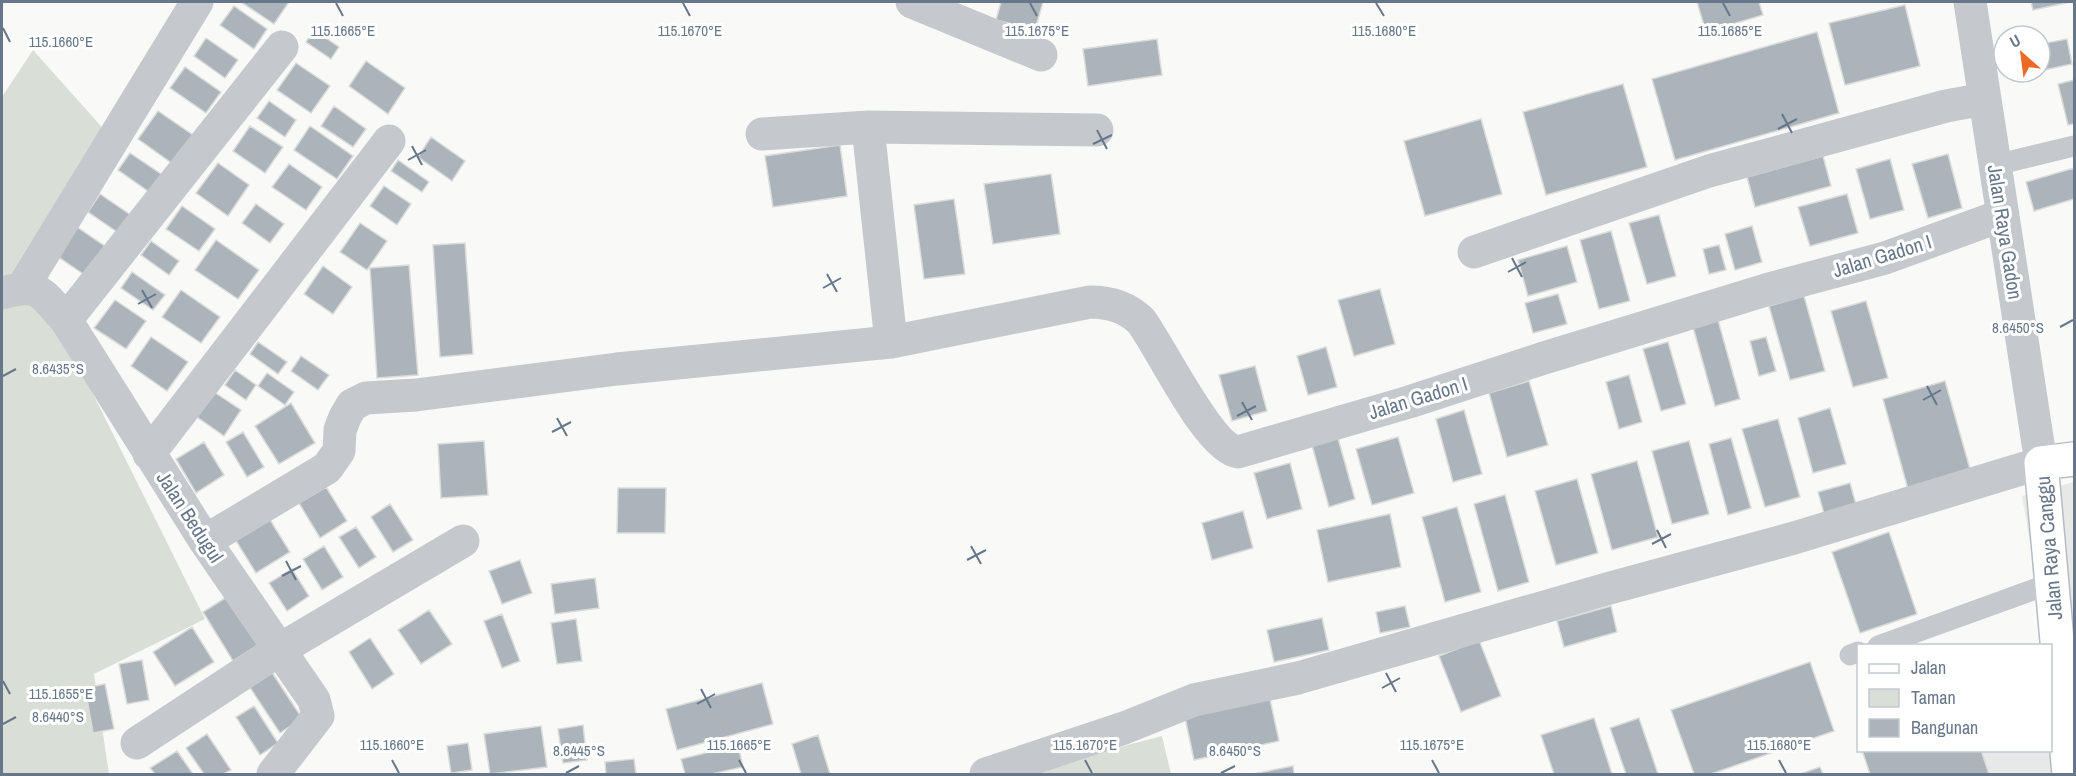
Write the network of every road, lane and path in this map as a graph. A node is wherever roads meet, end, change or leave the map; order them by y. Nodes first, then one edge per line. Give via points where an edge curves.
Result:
1 (197, 2) edge
2 (912, 2) edge
3 (1970, 2) edge
4 (282, 47) dead end
5 (1041, 55) dead end
6 (1985, 99) junction
7 (868, 127) junction
8 (1097, 130) dead end
9 (762, 134) dead end
10 (389, 141) dead end
11 (2074, 146) edge
12 (1995, 165) junction
13 (2003, 215) junction
14 (1474, 252) dead end
15 (12, 290) edge
16 (66, 320) junction
17 (891, 342) junction
18 (149, 454) junction
19 (2074, 459) edge
20 (2041, 464) junction
21 (205, 541) junction
22 (463, 541) dead end
23 (2052, 583) junction
24 (1881, 644) edge
25 (279, 650) junction
26 (137, 743) dead end
27 (273, 774) edge
28 (986, 774) edge
29 (2069, 774) edge

1 - 15 street
2 - 5 street
3 - 6 street, Jalan Raya Gadon
4 - 16 street
6 - 12 street, Jalan Raya Gadon
6 - 14 street via 1946,106 1709,171
7 - 8 street
7 - 9 street
7 - 17 street
10 - 18 street
11 - 12 lane
12 - 13 street, Jalan Raya Gadon
13 - 17 street, Jalan Gadon I via 1885,258 1768,289 1238,452 1228,449 1210,432 1146,327 1134,314 1117,305 1090,302
13 - 20 street, Jalan Raya Gadon
15 - 16 street, Jalan Bedugul via 40,292
16 - 18 street, Jalan Bedugul
17 - 21 street via 366,398 352,405 345,417 339,451 327,468
18 - 21 street, Jalan Bedugul
19 - 20 main road, Jalan Raya Canggu
20 - 23 main road, Jalan Raya Canggu
20 - 28 street via 1298,678 1194,700
21 - 25 street, Jalan Bedugul
22 - 25 street
23 - 24 lane
23 - 29 main road, Jalan Raya Canggu
25 - 26 street
25 - 27 street, Jalan Bedugul via 314,700 318,716

